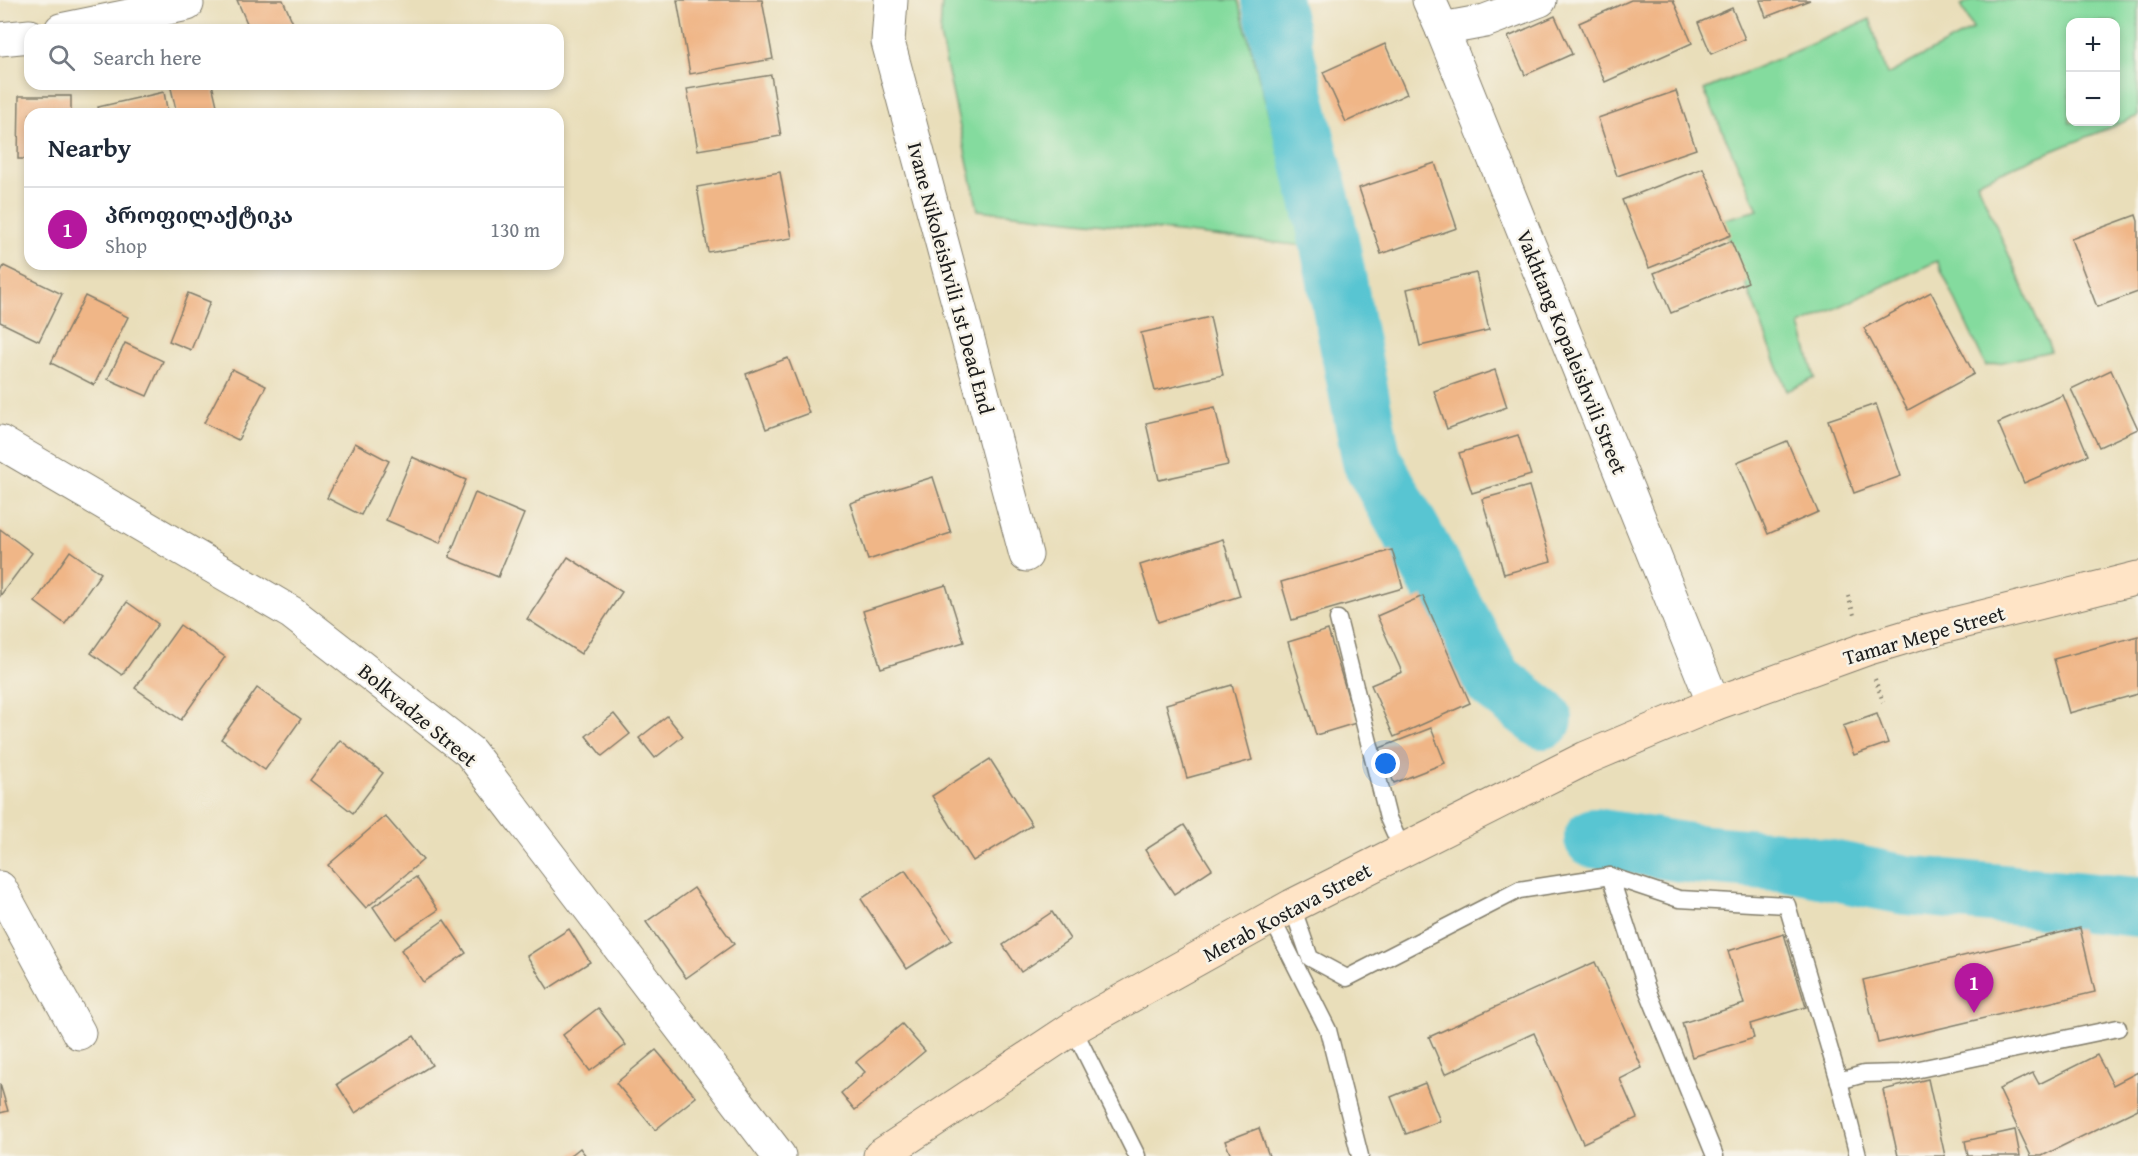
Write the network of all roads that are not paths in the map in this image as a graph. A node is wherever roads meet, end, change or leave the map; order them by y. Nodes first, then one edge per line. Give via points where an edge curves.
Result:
1 (891, 0) edge
2 (1540, 0) edge
3 (187, 4) dead end
4 (1436, 14) edge
5 (90, 24) edge
6 (24, 37) edge
7 (0, 39) edge
8 (0, 442) edge
9 (1026, 555) dead end
10 (2138, 578) edge
11 (1338, 619) dead end
12 (1714, 704) junction
13 (1402, 851) junction
14 (1610, 876) junction
15 (0, 888) edge
16 (1281, 912) junction
17 (1073, 1028) junction
18 (2118, 1028) dead end
19 (79, 1033) dead end
20 (1839, 1081) junction
21 (779, 1156) edge
22 (880, 1156) edge
23 (1137, 1156) edge
24 (1360, 1156) edge
25 (1715, 1156) edge
26 (1858, 1156) edge

1 - 9 street, Ivane Nikoleishvili 1st Dead End via 888,42
2 - 4 street via 1485,21
3 - 5 street
4 - 12 street, Vakhtang Kopaleishvili Street
6 - 7 street
8 - 21 street, Bolkvadze Street via 292,613 470,752
10 - 12 main road, Tamar Mepe Street via 1926,631
11 - 13 lane via 1388,818
12 - 13 main road, Merab Kostava Street via 1586,758
13 - 16 main road, Merab Kostava Street
14 - 16 lane via 1519,890 1347,978 1310,958
14 - 20 lane via 1679,899 1787,905
14 - 25 lane via 1647,989
15 - 19 street
16 - 17 main road, Merab Kostava Street
16 - 24 lane via 1328,1030
17 - 22 main road, Merab Kostava Street
17 - 23 lane
18 - 20 lane via 1900,1073 1864,1074
20 - 26 lane

